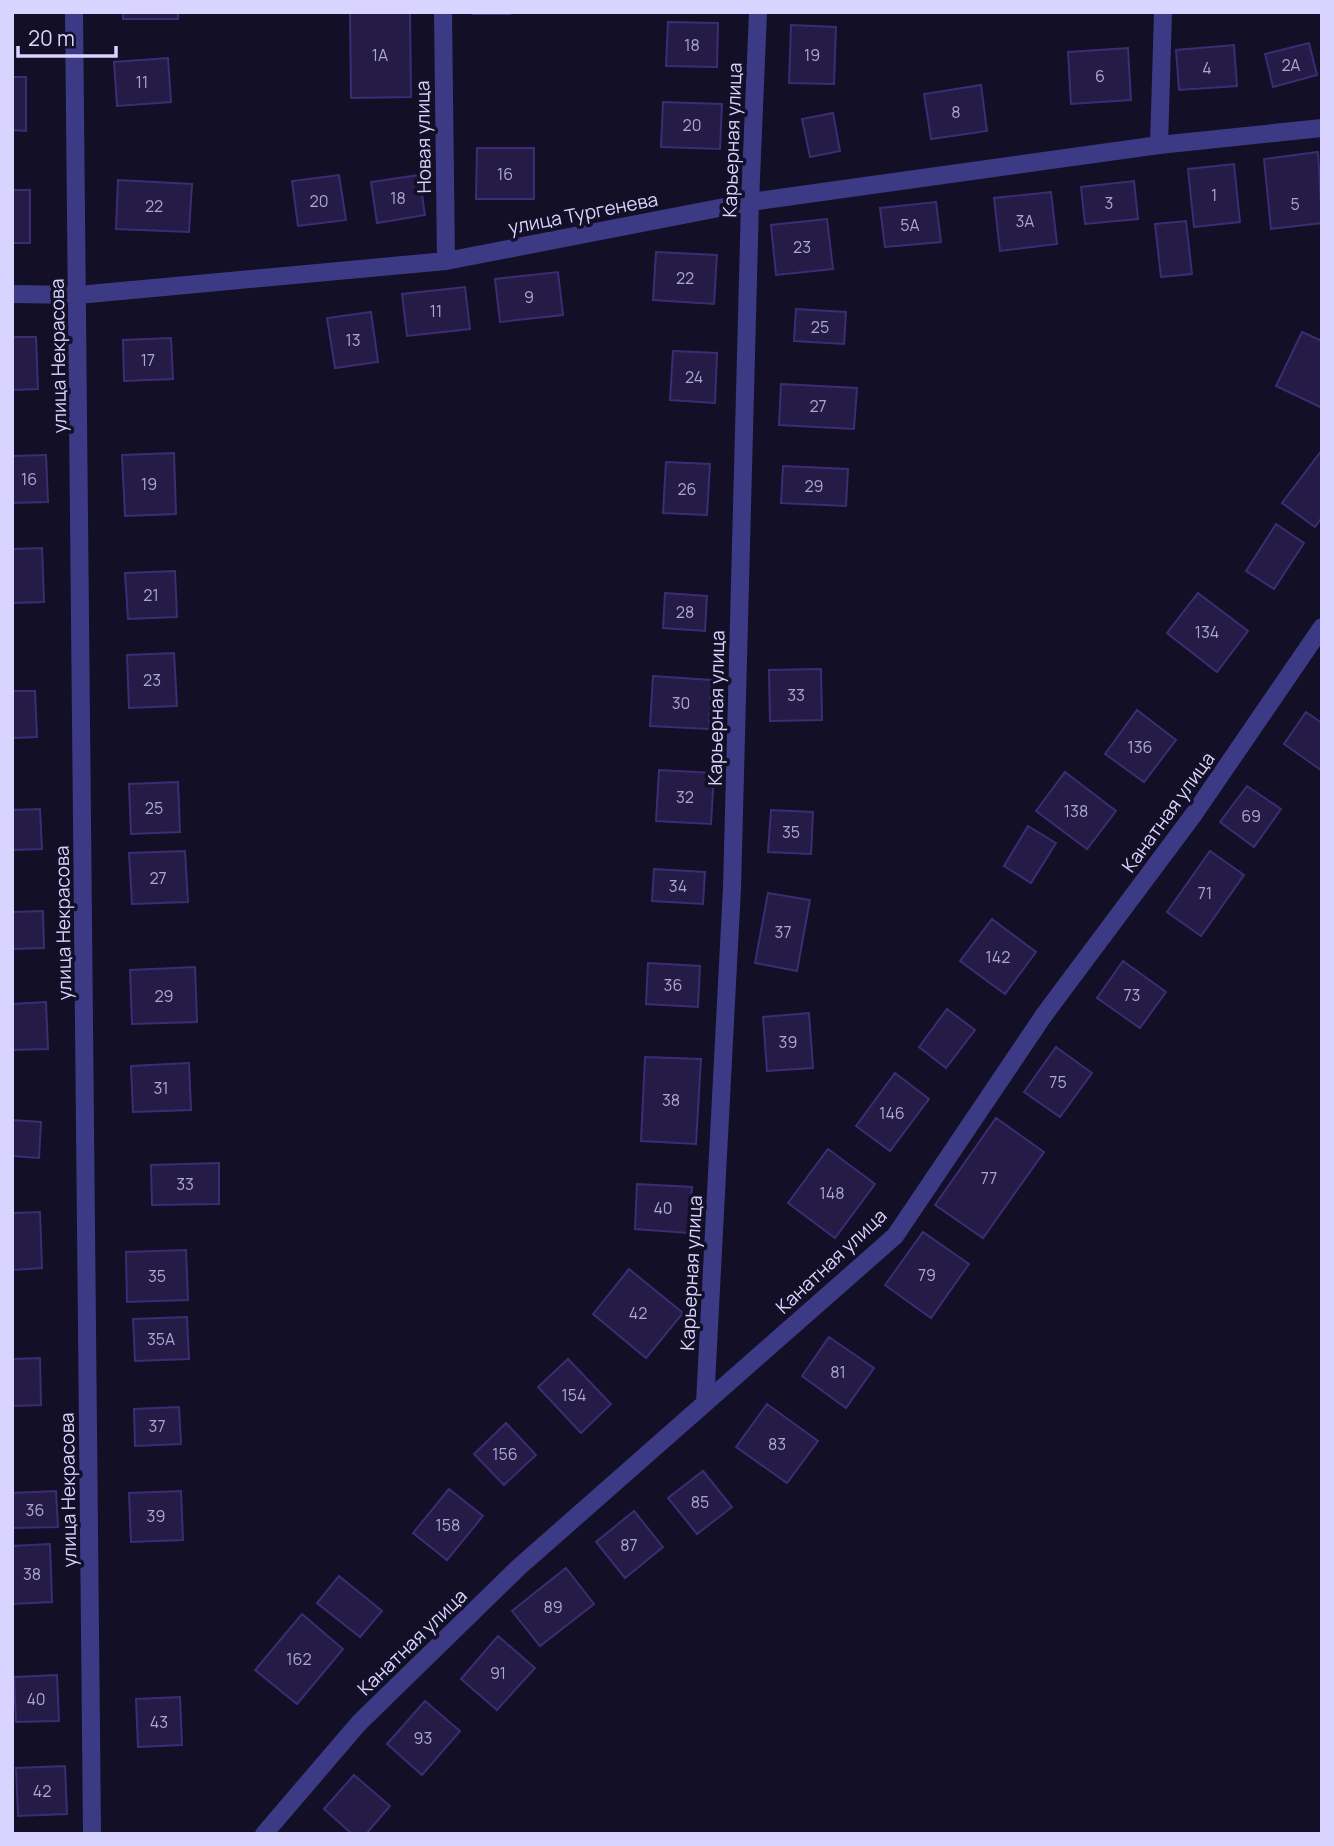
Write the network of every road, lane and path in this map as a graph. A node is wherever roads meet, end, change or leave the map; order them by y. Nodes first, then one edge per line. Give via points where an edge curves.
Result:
1 (74, 12) edge
2 (443, 12) edge
3 (758, 12) edge
4 (1163, 12) edge
5 (1322, 128) edge
6 (1160, 145) junction
7 (750, 202) junction
8 (446, 261) junction
9 (12, 294) edge
10 (78, 295) junction
11 (1322, 627) edge
12 (705, 1404) junction
13 (92, 1834) edge
14 (264, 1834) edge

1 - 10 street, улица Некрасова
2 - 8 street, Новая улица
3 - 7 street, Карьерная улица
4 - 6 street
5 - 6 street, улица Тургенева
6 - 7 street, улица Тургенева
7 - 8 street, улица Тургенева
7 - 12 street, Карьерная улица via 732,888
8 - 10 street, улица Тургенева
9 - 10 street, улица Тургенева
10 - 13 street, улица Некрасова
11 - 12 street, Канатная улица via 1194,814 1044,1015 895,1236
12 - 14 street, Канатная улица via 519,1567 369,1713

